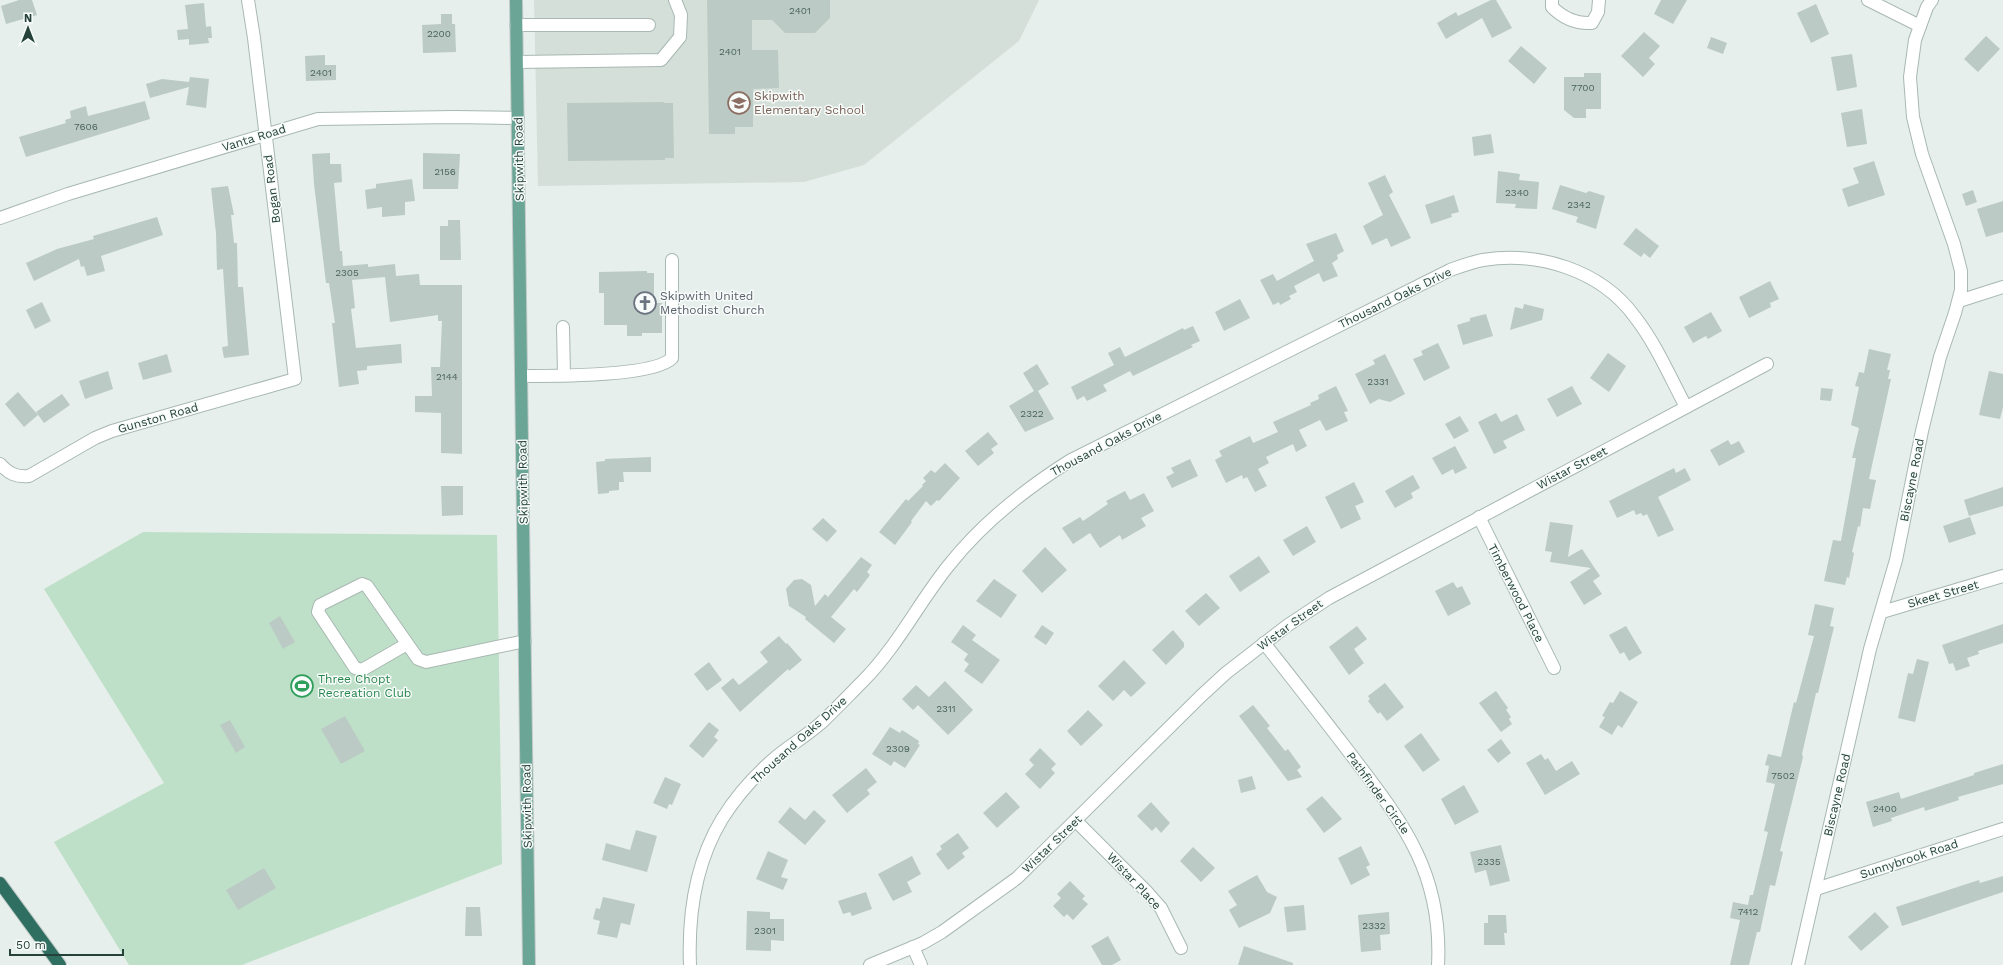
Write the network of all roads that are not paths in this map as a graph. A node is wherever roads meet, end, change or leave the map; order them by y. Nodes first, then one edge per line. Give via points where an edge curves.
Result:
1 (248, 0) edge
2 (516, 0) edge
3 (675, 0) edge
4 (1552, 0) edge
5 (1599, 0) edge
6 (1868, 0) edge
7 (1932, 0) edge
8 (516, 25) junction
9 (649, 25) dead end
10 (1920, 26) junction
11 (517, 62) junction
12 (518, 118) junction
13 (266, 135) junction
14 (0, 218) edge
15 (672, 260) dead end
16 (2003, 287) edge
17 (1959, 301) junction
18 (563, 327) dead end
19 (1767, 364) dead end
20 (564, 375) junction
21 (522, 376) junction
22 (295, 379) joint
23 (1686, 407) junction
24 (0, 464) edge
25 (1479, 517) junction
26 (2003, 576) edge
27 (1882, 612) junction
28 (525, 641) junction
29 (1264, 643) junction
30 (407, 644) junction
31 (1554, 668) dead end
32 (1076, 820) junction
33 (2003, 829) edge
34 (0, 883) edge
35 (1816, 888) junction
36 (913, 947) junction
37 (1180, 948) dead end
38 (60, 965) edge
39 (529, 965) edge
40 (690, 965) edge
41 (870, 965) edge
42 (921, 965) edge
43 (1438, 965) edge
44 (1798, 965) edge

1 - 13 street, Bogan Road
2 - 8 main road, Skipwith Road
3 - 11 street via 681,15 680,37 661,60
4 - 5 street via 1552,7 1561,16 1582,24 1592,23 1598,12
6 - 10 street
7 - 10 street, Biscayne Road
8 - 9 street
8 - 11 main road, Skipwith Road
10 - 17 street, Biscayne Road via 1915,40 1910,77 1913,117 1922,154 1961,271
11 - 12 main road, Skipwith Road
12 - 13 street, Vanta Road via 318,119
12 - 21 main road, Skipwith Road
13 - 14 street, Vanta Road via 68,194
13 - 22 street, Bogan Road
15 - 20 street via 672,358 667,364 630,372
16 - 17 street
17 - 27 street, Biscayne Road via 1940,358 1922,431 1896,560
18 - 20 street
19 - 23 street, Wistar Street
20 - 21 street
21 - 28 main road, Skipwith Road
22 - 24 street, Gunston Road via 112,431 94,438 29,476 12,474
23 - 25 street, Wistar Street
23 - 40 street, Thousand Oaks Drive via 1649,336 1634,315 1602,285 1576,271 1551,262 1508,258 1482,260 1450,270 1071,460 1028,488 965,546 937,581 893,645 864,680 820,723 756,776 740,794 710,843 699,874 691,916
25 - 29 street, Wistar Street via 1329,598
25 - 31 street, Timberwood Place
26 - 27 street, Skeet Street
27 - 35 street, Biscayne Road via 1870,649
28 - 30 street via 426,662 418,659
28 - 39 main road, Skipwith Road
29 - 32 street, Wistar Street via 1201,696
29 - 43 street, Pathfinder Circle via 1370,780 1408,834 1429,880 1435,903
30 - 30 street via 367,586 362,584 320,606 318,612 355,668 362,670
32 - 36 street, Wistar Street via 1017,878 942,932
32 - 37 street, Wistar Place via 1161,908
33 - 35 street, Sunnybrook Road
34 - 38 highway
35 - 44 street, Biscayne Road
36 - 41 street, Wistar Street
36 - 42 street

